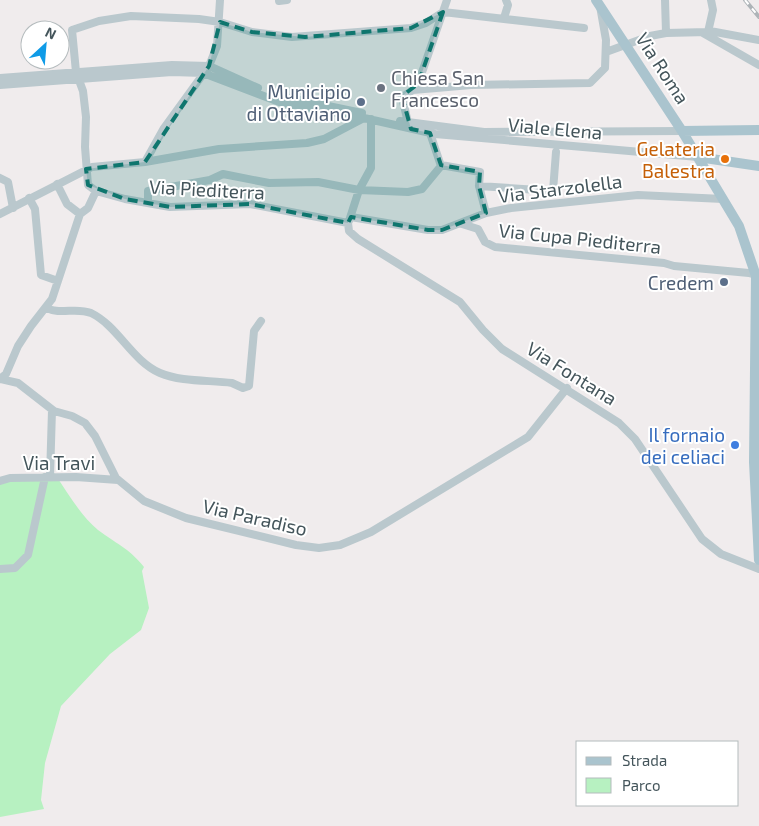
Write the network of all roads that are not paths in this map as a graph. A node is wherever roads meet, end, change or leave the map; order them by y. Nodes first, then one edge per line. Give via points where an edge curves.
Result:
1 (220, 0) edge
2 (279, 0) edge
3 (287, 0) edge
4 (447, 0) edge
5 (506, 0) edge
6 (665, 0) edge
7 (711, 0) edge
8 (598, 3) edge
9 (443, 12) junction
10 (504, 18) junction
11 (220, 22) junction
12 (584, 28) dead end
13 (706, 32) junction
14 (666, 33) junction
15 (759, 40) edge
16 (626, 44) junction
17 (606, 52) junction
18 (759, 65) edge
19 (209, 66) junction
20 (76, 72) junction
21 (203, 73) junction
22 (0, 78) edge
23 (80, 80) junction
24 (0, 85) edge
25 (413, 90) junction
26 (368, 119) junction
27 (409, 126) junction
28 (759, 130) edge
29 (682, 131) junction
30 (430, 133) junction
31 (556, 152) dead end
32 (698, 157) junction
33 (145, 162) junction
34 (441, 164) junction
35 (759, 166) edge
36 (86, 169) junction
37 (0, 178) edge
38 (57, 184) junction
39 (479, 186) junction
40 (359, 190) junction
41 (96, 191) junction
42 (553, 191) junction
43 (29, 198) junction
44 (723, 199) junction
45 (148, 203) junction
46 (552, 204) junction
47 (13, 208) junction
48 (486, 213) junction
49 (0, 214) edge
50 (80, 214) junction
51 (349, 220) junction
52 (462, 224) junction
53 (758, 276) edge
54 (58, 281) junction
55 (46, 308) junction
56 (261, 321) dead end
57 (0, 379) edge
58 (567, 388) junction
59 (52, 410) junction
60 (757, 443) edge
61 (48, 477) junction
62 (118, 480) junction
63 (0, 481) edge
64 (759, 560) edge
65 (0, 569) edge
66 (759, 570) edge

1 - 11 street
2 - 3 street
4 - 9 street
5 - 10 street via 508,5
6 - 14 street
7 - 13 street via 713,10
8 - 16 main road, Via Roma
8 - 17 street
9 - 10 street via 486,19
9 - 11 street via 411,28 305,37 252,32
9 - 25 street via 418,84
10 - 12 street
11 - 19 street via 217,46
11 - 20 street via 131,16 78,27 72,30
13 - 14 street
13 - 15 street
13 - 18 street
14 - 16 street
16 - 17 street
16 - 29 main road, Via Roma
17 - 25 street via 606,68 590,83
19 - 20 street via 172,65
19 - 21 street
19 - 27 street via 283,98 349,109
20 - 22 street
20 - 23 street
21 - 23 street via 172,72
21 - 26 street via 282,103
21 - 33 street via 164,128
23 - 24 street
23 - 36 street via 86,117
25 - 27 street via 402,97
26 - 27 street
26 - 33 street via 324,139 307,143 220,149
26 - 40 street via 371,168
27 - 29 street, Viale Elena via 484,132
27 - 30 street, Viale Elena
28 - 29 main road
29 - 32 main road, Via Roma
30 - 32 street, Viale Elena
30 - 34 street
31 - 42 street
32 - 35 main road
32 - 44 main road, Via Roma
33 - 36 street
34 - 39 street via 480,172
34 - 40 street via 422,189 408,192
36 - 38 street
36 - 41 street via 88,185
37 - 47 street via 8,182
38 - 43 street
38 - 50 street via 67,204
39 - 42 street
39 - 48 street
40 - 45 street via 318,182 269,183 223,174 210,180 148,191
40 - 51 street
41 - 45 street, Via Piediterra
41 - 50 street via 88,208
42 - 46 street
43 - 47 street
43 - 54 street via 35,209 41,275
44 - 46 street, Via Starzolella via 638,195
44 - 53 main road, Via Roma via 739,226
45 - 51 street, Via Piediterra via 191,207 250,204
46 - 48 street, Via Starzolella
47 - 49 street
48 - 52 street, Via Starzolella
50 - 54 street
51 - 52 street via 428,230
51 - 58 street, Via Fontana via 349,231 358,239 460,302 502,349
52 - 53 street, Via Cupa Piediterra via 478,229 485,242 495,248 664,263
53 - 60 main road, Via Roma
54 - 55 street
55 - 56 street via 91,314 160,373 232,383 243,388 248,386 254,331
55 - 57 street via 18,346 6,374
57 - 59 street, Via Paradiso via 18,382
58 - 62 street, Via Paradiso via 528,437 371,532 340,545 319,548 296,545 186,518 144,501
58 - 66 street, Via Fontana via 619,423 635,439 702,539 721,554
59 - 61 street
59 - 62 street, Via Paradiso via 85,423
60 - 64 main road, Via Roma
61 - 62 street, Via Travi
61 - 63 street, Via Travi
61 - 65 street via 28,555 15,568

